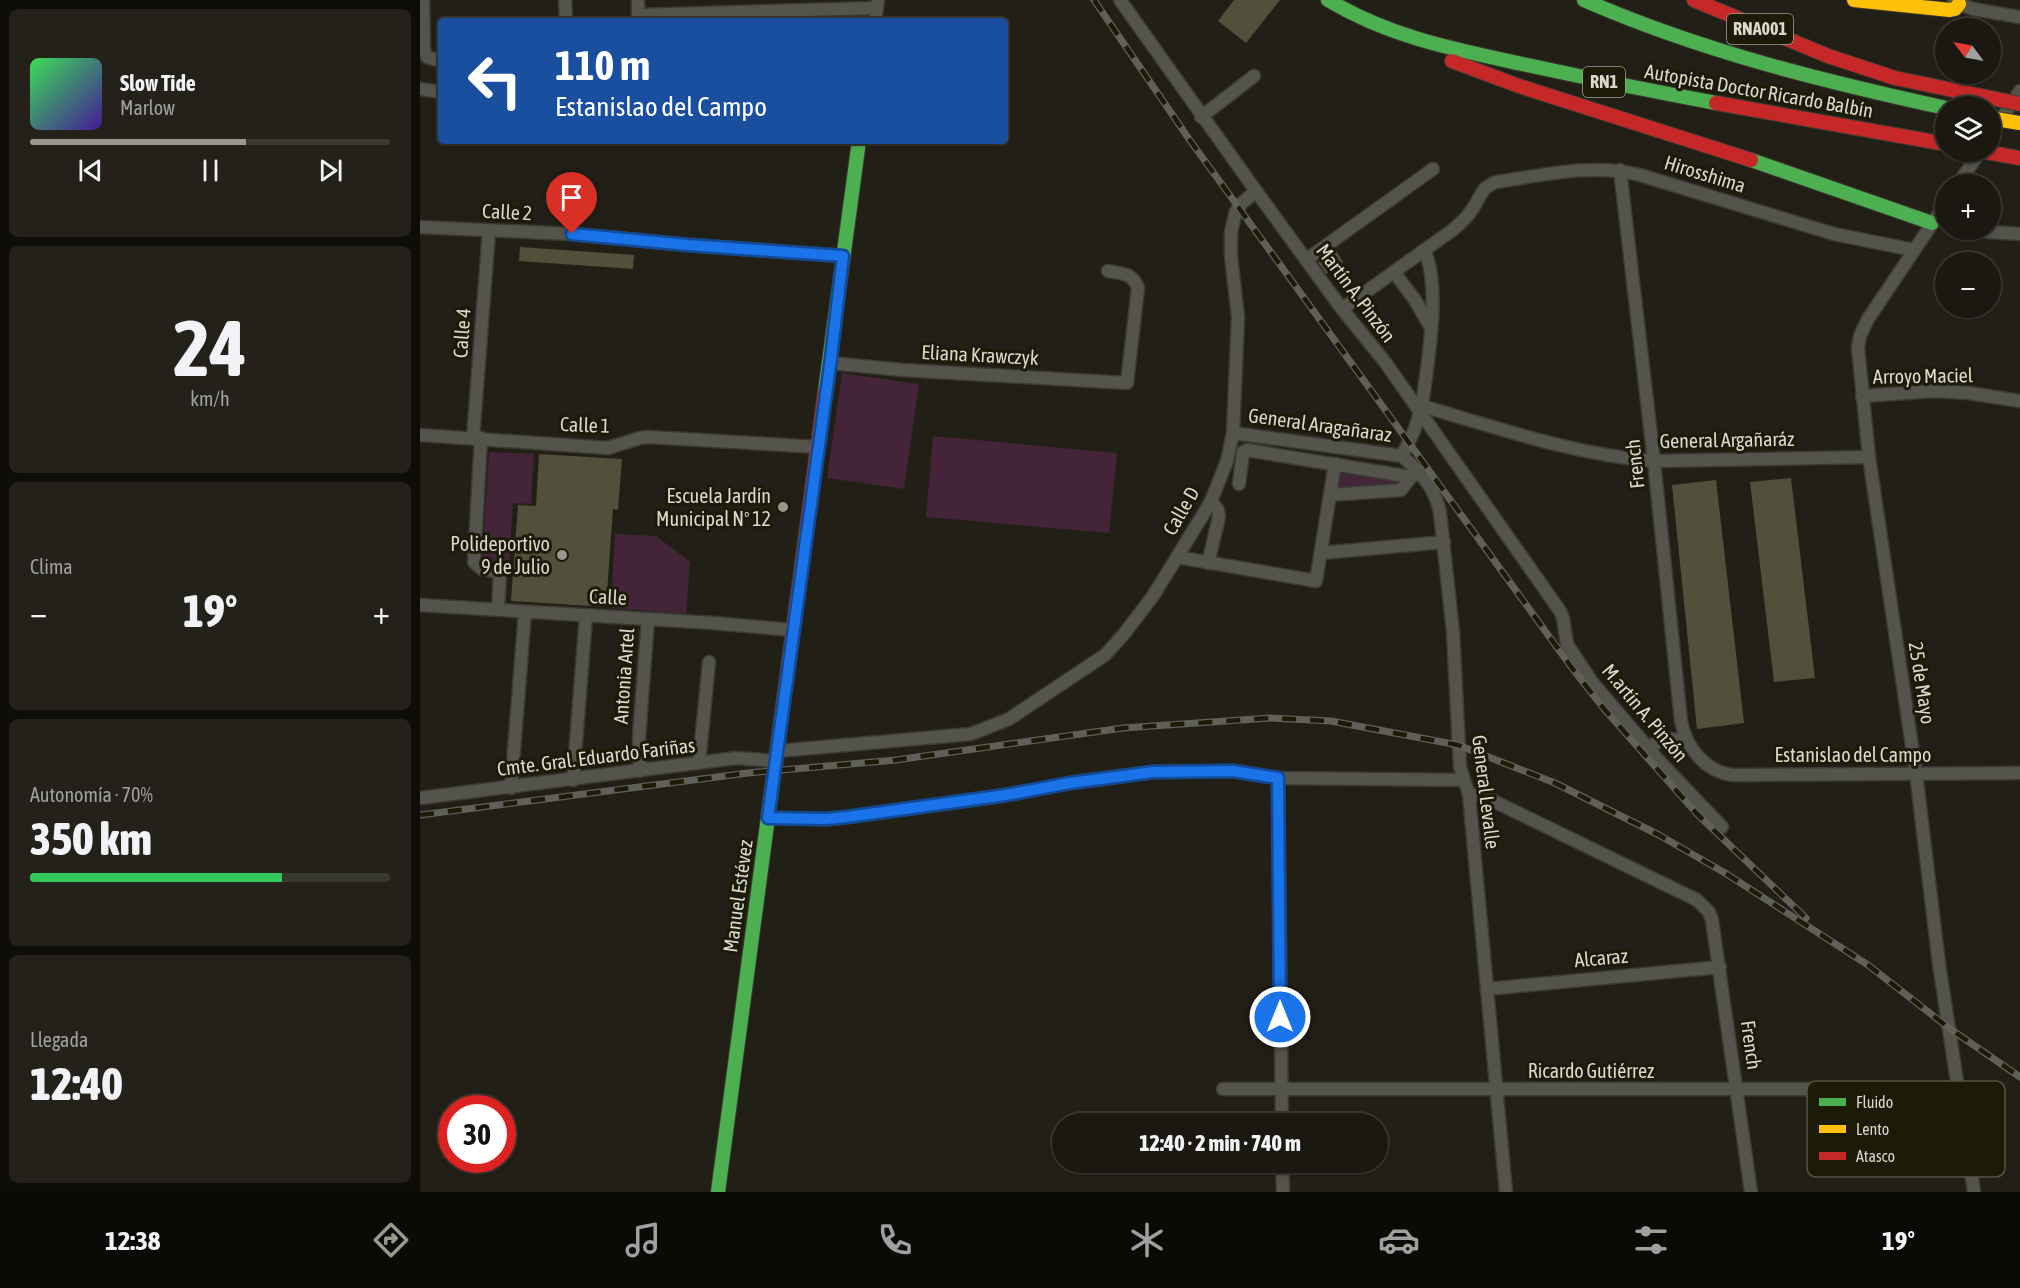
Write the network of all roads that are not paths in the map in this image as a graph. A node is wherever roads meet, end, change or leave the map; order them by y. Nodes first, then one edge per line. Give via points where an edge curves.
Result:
1 (423, 0) edge
2 (565, 0) edge
3 (638, 0) edge
4 (1120, 0) edge
5 (1328, 0) edge
6 (1584, 0) edge
7 (1694, 0) edge
8 (1854, 0) edge
9 (1954, 2) edge
10 (876, 10) edge
11 (2020, 17) edge
12 (566, 18) edge
13 (638, 18) edge
14 (1399, 36) junction
15 (438, 60) edge
16 (1254, 75) dead end
17 (420, 89) edge
18 (2020, 91) edge
19 (438, 92) edge
20 (2020, 104) edge
21 (1935, 106) edge
22 (1201, 117) junction
23 (2001, 119) edge
24 (2001, 120) edge
25 (2020, 123) edge
26 (1935, 142) edge
27 (859, 144) edge
28 (2001, 155) edge
29 (2020, 158) edge
30 (1433, 169) dead end
31 (1620, 170) junction
32 (1256, 191) junction
33 (1935, 224) edge
34 (420, 227) edge
35 (1935, 229) edge
36 (489, 231) junction
37 (2001, 233) edge
38 (2020, 234) edge
39 (1424, 250) junction
40 (1914, 250) junction
41 (843, 256) junction
42 (1306, 260) junction
43 (1108, 271) dead end
44 (1394, 272) junction
45 (1342, 309) junction
46 (1432, 330) junction
47 (830, 363) junction
48 (1862, 396) junction
49 (2020, 401) edge
50 (1421, 410) junction
51 (1233, 432) junction
52 (420, 435) edge
53 (477, 438) junction
54 (819, 447) junction
55 (1402, 456) junction
56 (1869, 457) junction
57 (1654, 461) junction
58 (1335, 464) junction
59 (1416, 475) junction
60 (1239, 484) dead end
61 (1330, 495) junction
62 (1211, 501) junction
63 (1444, 542) junction
64 (1321, 553) junction
65 (1177, 557) junction
66 (1208, 562) junction
67 (420, 605) edge
68 (498, 609) junction
69 (1560, 611) joint
70 (525, 612) junction
71 (586, 616) junction
72 (648, 619) junction
73 (793, 630) junction
74 (709, 662) dead end
75 (1685, 740) junction
76 (1647, 748) junction
77 (1694, 752) joint
78 (777, 756) junction
79 (699, 764) junction
80 (640, 771) junction
81 (1916, 773) junction
82 (2020, 773) edge
83 (1278, 778) junction
84 (573, 780) junction
85 (1462, 780) junction
86 (511, 788) junction
87 (1469, 795) junction
88 (420, 798) edge
89 (768, 818) junction
90 (1722, 827) dead end
91 (1720, 967) junction
92 (1487, 989) junction
93 (1958, 1081) edge
94 (1223, 1089) dead end
95 (1281, 1089) junction
96 (1497, 1090) junction
97 (1737, 1090) junction
98 (1807, 1090) edge
99 (1282, 1113) edge
100 (1282, 1173) edge
101 (1972, 1177) edge
102 (718, 1192) edge
103 (1283, 1192) edge
104 (1506, 1192) edge
105 (1751, 1192) edge
106 (1974, 1192) edge

1 - 15 street via 424,49 428,57
2 - 12 street
3 - 13 street
4 - 22 street, Martín A. Pinzón
5 - 14 main road, Autopista Doctor Ricardo Balbín / RN1
6 - 21 main road, Autopista Doctor Ricardo Balbín via 1737,58
7 - 20 main road, RNA001, bridge via 1828,56 1895,78
8 - 9 main road via 1950,10 1955,9
9 - 11 street
10 - 13 street
14 - 26 main road, Autopista Doctor Ricardo Balbín / RN1 via 1604,82
14 - 33 main road via 1509,83
16 - 22 street
17 - 19 street
18 - 23 street
22 - 32 street, Martín A. Pinzón
24 - 25 main road, bridge
27 - 41 main road, Manuel Estévez
28 - 29 main road
30 - 42 street
31 - 39 street, Hirosshima via 1590,168 1496,182 1483,189 1470,213 1454,229
31 - 40 street, Hirosshima via 1834,234
31 - 57 street, French
32 - 42 street, Martín A. Pinzón
32 - 51 street, Calle D via 1236,211 1230,243 1238,317
34 - 36 street, Calle 2
35 - 40 street, 25 de Mayo
36 - 41 street, Calle 2
36 - 53 street, Calle 4
37 - 38 street
39 - 44 street
39 - 46 street via 1429,259
40 - 48 street, 25 de Mayo via 1860,336
41 - 47 main road, Manuel Estévez
42 - 45 street, Martín A. Pinzón
43 - 47 street, Eliana Krawczyk via 1131,275 1138,288 1127,382
44 - 45 street
44 - 46 street
45 - 50 street, Martín A. Pinzón
46 - 50 street
47 - 54 main road, Manuel Estévez
48 - 49 street, Arroyo Maciel via 1934,391
48 - 56 street, 25 de Mayo
50 - 55 street
50 - 57 street, General Argañaráz via 1587,451
50 - 69 street, Martín A. Pinzón
51 - 55 street, General Aragañaraz
51 - 62 street, Calle D via 1227,461
52 - 53 street, Calle 1
53 - 54 street, Calle 1 via 608,448 649,437
53 - 68 street, Calle 4 via 474,562 482,569 500,572
54 - 73 main road, Manuel Estévez
55 - 59 street, General Levalle
56 - 57 street, General Argañaráz
56 - 81 street, 25 de Mayo
57 - 75 street, French
58 - 59 street
58 - 60 street via 1247,450
58 - 61 street
59 - 61 street via 1401,490
59 - 63 street, General Levalle via 1425,477 1438,500
61 - 64 street
62 - 65 street, Calle D
62 - 66 street via 1219,517
63 - 64 street
63 - 85 street, General Levalle
64 - 66 street via 1316,581
65 - 66 street
65 - 78 street, Calle D via 1153,596 1106,655 1009,719 971,734
67 - 68 street, Calle
68 - 70 street, Calle
69 - 76 street, M.artín A. Pinzón via 1567,644 1575,659
70 - 71 street, Calle
70 - 86 street
71 - 72 street, Calle
71 - 84 street
72 - 73 street, Calle
72 - 80 street, Antonia Artel
73 - 78 main road, Manuel Estévez
74 - 79 street
75 - 76 street via 1663,739
75 - 77 street, French
76 - 90 street, M.artín A. Pinzón
77 - 81 street, Estanislao del Campo via 1712,769 1733,775
78 - 79 street, Cmte. Gral. Eduardo Fariñas
78 - 89 main road, Manuel Estévez
79 - 80 street, Cmte. Gral. Eduardo Fariñas
80 - 84 street, Cmte. Gral. Eduardo Fariñas
81 - 82 street, Estanislao del Campo
81 - 93 street, 25 de Mayo
83 - 85 street
83 - 89 street via 1233,771 1153,772 847,817
83 - 95 street
84 - 86 street, Cmte. Gral. Eduardo Fariñas
85 - 87 street, General Levalle
86 - 88 street, Cmte. Gral. Eduardo Fariñas
87 - 91 street, French via 1490,799 1697,900 1712,920
87 - 92 street, General Levalle
89 - 102 main road, Manuel Estévez
91 - 92 street, Alcaraz
91 - 97 street, French
92 - 96 street, General Levalle
94 - 95 street, Ricardo Gutiérrez
95 - 96 street, Ricardo Gutiérrez
95 - 99 street
96 - 97 street, Ricardo Gutiérrez
96 - 104 street, General Levalle
97 - 98 street, Ricardo Gutiérrez
97 - 105 street, French
100 - 103 street
101 - 106 street, 25 de Mayo

